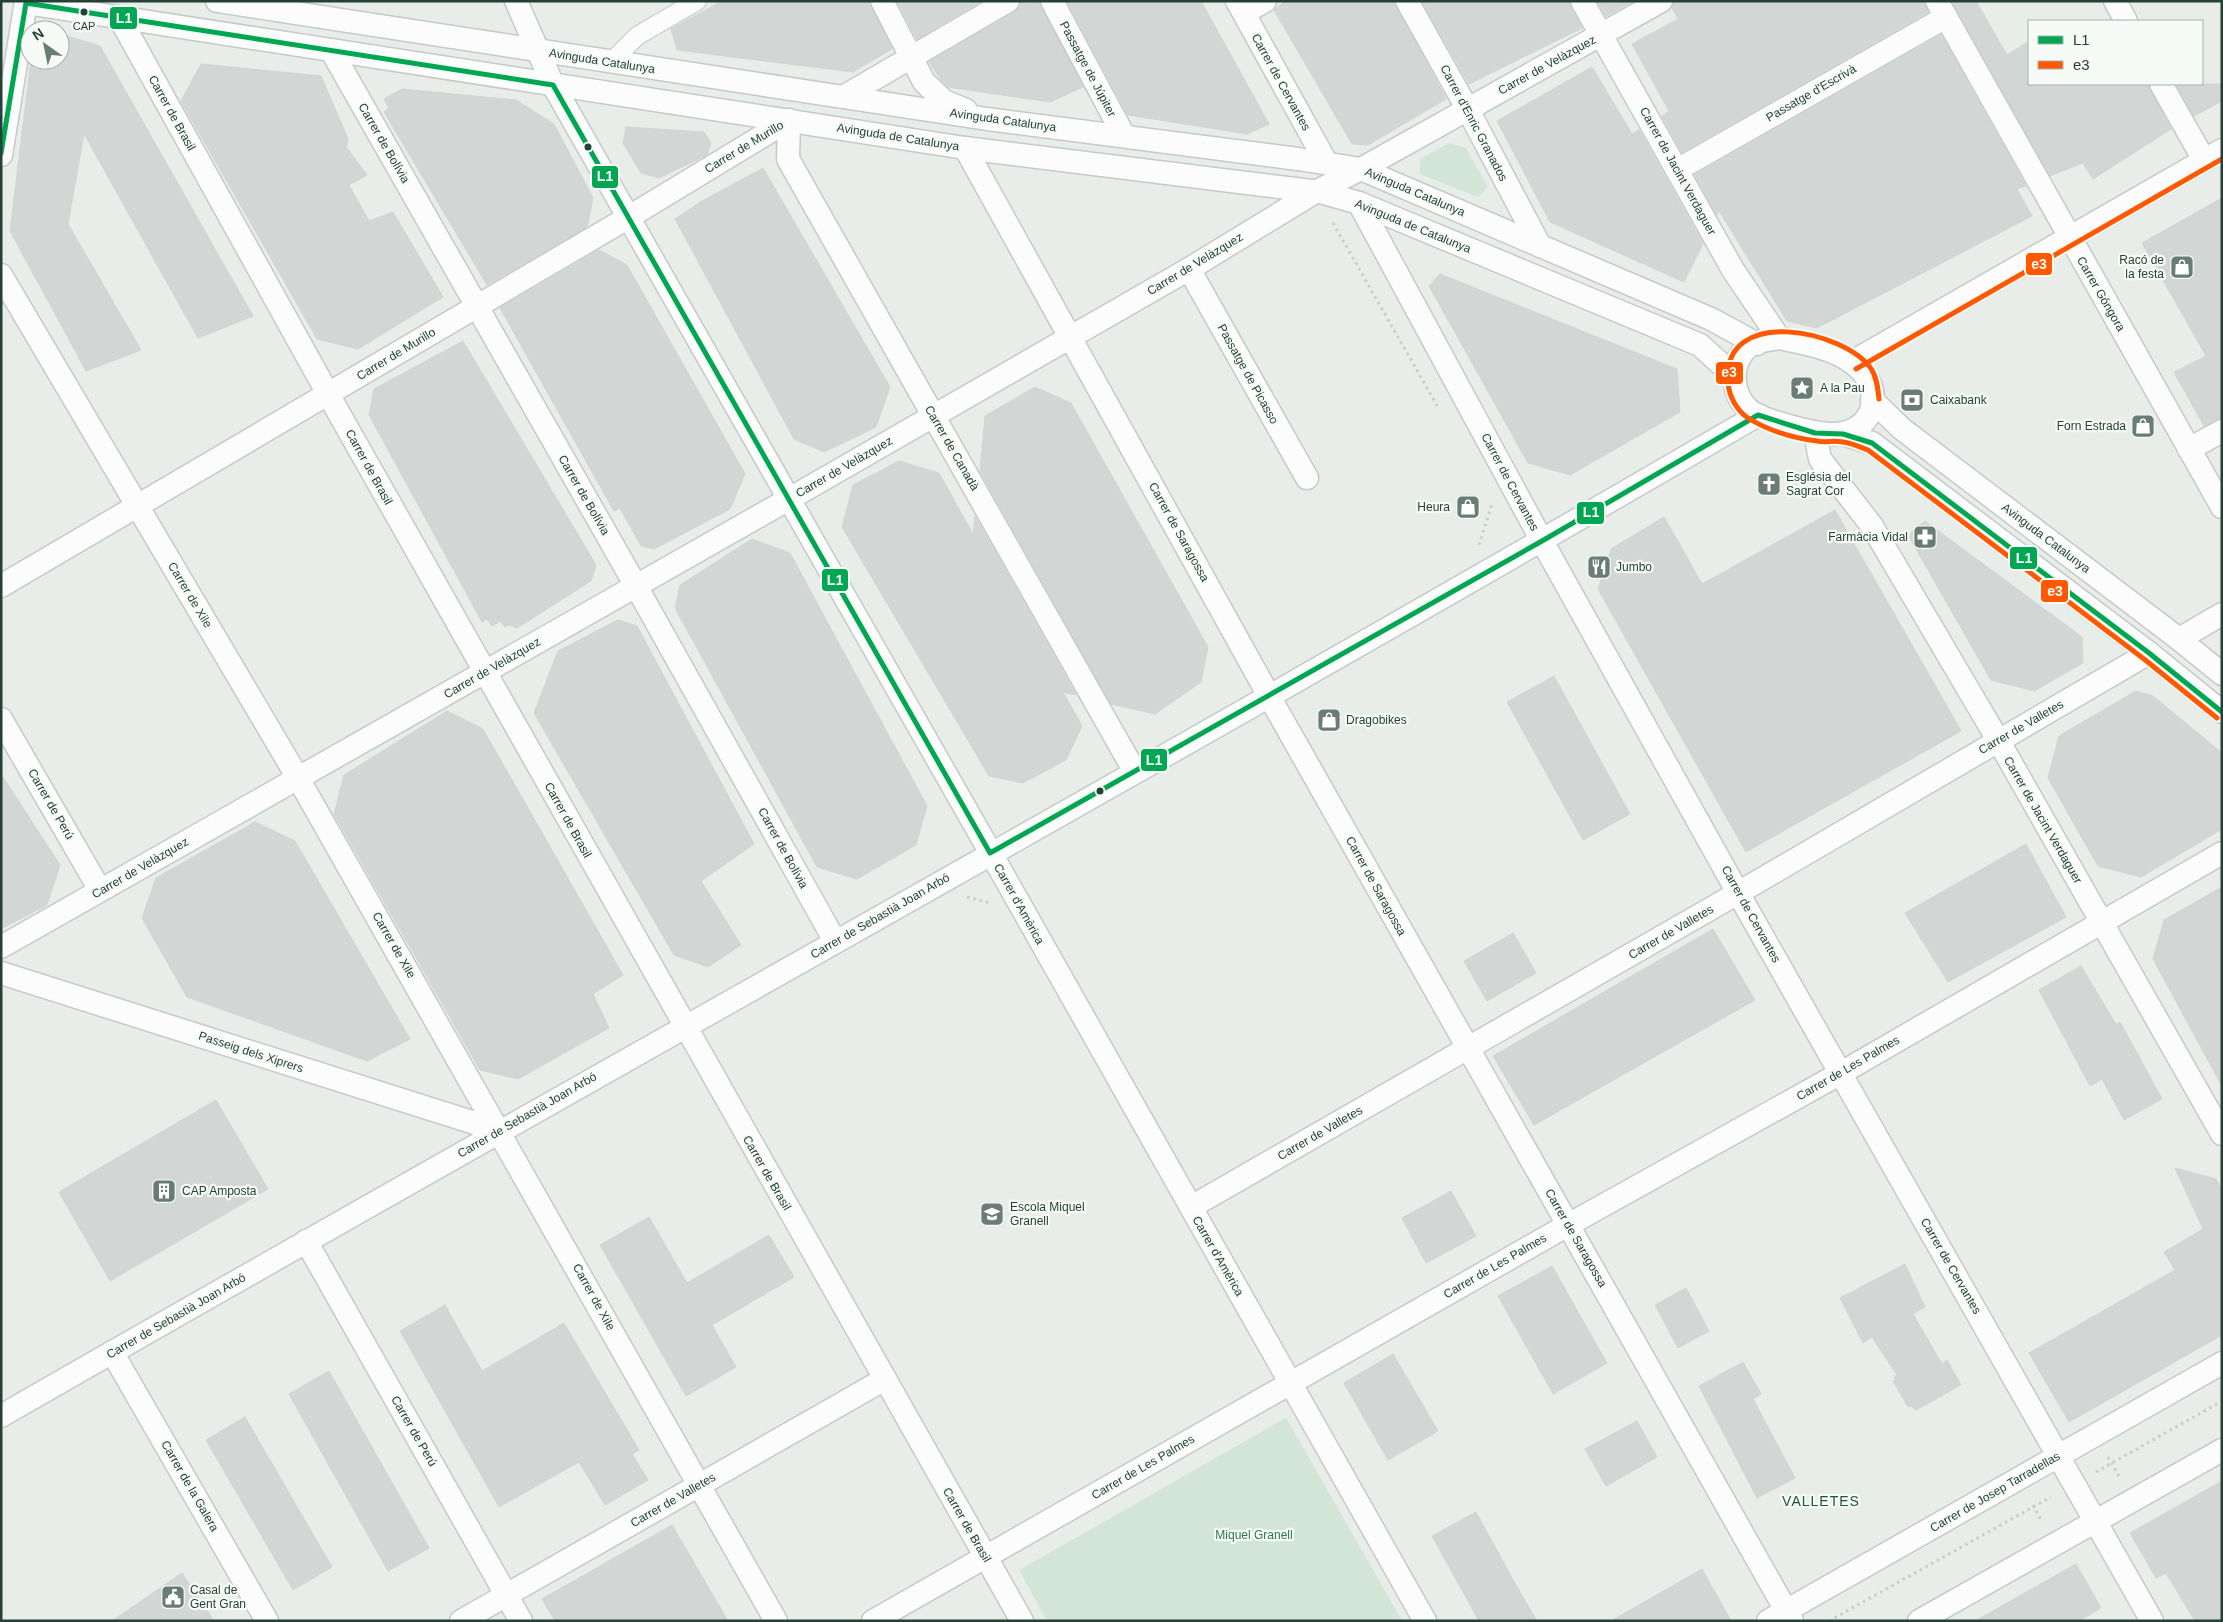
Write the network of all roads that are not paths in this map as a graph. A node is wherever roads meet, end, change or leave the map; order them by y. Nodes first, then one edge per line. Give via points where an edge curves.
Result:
1 (217, 1) edge
2 (516, 1) edge
3 (697, 1) edge
4 (882, 1) edge
5 (1008, 1) edge
6 (1052, 1) edge
7 (1265, 1) edge
8 (1407, 1) edge
9 (1582, 1) edge
10 (1661, 1) edge
11 (2115, 1) edge
12 (26, 2) edge
13 (258, 5) edge
14 (1241, 7) edge
15 (1941, 9) edge
16 (119, 17) junction
17 (2125, 20) edge
18 (1601, 35) junction
19 (331, 50) junction
20 (539, 51) junction
21 (912, 57) junction
22 (611, 62) junction
23 (553, 85) junction
24 (2162, 85) edge
25 (843, 96) junction
26 (1468, 110) junction
27 (987, 119) junction
28 (789, 120) junction
29 (1124, 136) junction
30 (965, 148) junction
31 (1, 155) edge
32 (2213, 155) edge
33 (1326, 162) junction
34 (1361, 169) junction
35 (1677, 170) junction
36 (1315, 192) junction
37 (1359, 202) junction
38 (629, 216) junction
39 (2069, 237) junction
40 (1540, 246) junction
41 (1189, 269) junction
42 (1, 275) edge
43 (477, 306) junction
44 (1071, 337) junction
45 (1779, 338) junction
46 (1757, 344) junction
47 (1852, 362) junction
48 (1734, 376) junction
49 (328, 394) junction
50 (1872, 400) junction
51 (1758, 415) junction
52 (933, 416) junction
53 (2222, 431) edge
54 (1814, 433) junction
55 (1843, 434) junction
56 (2189, 449) junction
57 (1307, 478) dead end
58 (789, 499) junction
59 (138, 506) junction
60 (2222, 507) edge
61 (1542, 541) junction
62 (1, 586) edge
63 (636, 586) junction
64 (2222, 614) edge
65 (2179, 639) junction
66 (2149, 653) junction
67 (484, 672) junction
68 (2222, 674) edge
69 (1269, 696) junction
70 (2222, 712) edge
71 (1, 719) edge
72 (1998, 740) junction
73 (1135, 772) junction
74 (298, 778) junction
75 (990, 853) junction
76 (2222, 853) edge
77 (100, 890) junction
78 (1738, 893) junction
79 (2101, 922) junction
80 (835, 941) junction
81 (1, 947) edge
82 (1, 972) edge
83 (684, 1026) junction
84 (1468, 1048) junction
85 (1841, 1073) junction
86 (2216, 1110) edge
87 (500, 1131) junction
88 (2222, 1134) edge
89 (1191, 1207) junction
90 (1568, 1224) junction
91 (306, 1241) junction
92 (112, 1352) junction
93 (2222, 1363) edge
94 (885, 1379) junction
95 (1290, 1382) junction
96 (1, 1416) edge
97 (2222, 1450) edge
98 (2058, 1456) junction
99 (699, 1484) junction
100 (2095, 1521) junction
101 (986, 1557) junction
102 (506, 1594) junction
103 (1782, 1617) edge
104 (267, 1621) edge
105 (461, 1621) edge
106 (521, 1621) edge
107 (776, 1621) edge
108 (873, 1621) edge
109 (1022, 1621) edge
110 (1425, 1621) edge
111 (1919, 1621) edge
112 (2152, 1621) edge

1 - 13 street, Avinguda Catalunya
2 - 20 street, Carrer d'Amèrica
3 - 22 street via 637,36
4 - 21 street
5 - 21 street
6 - 29 street, Passatge de Júpiter
7 - 14 street
8 - 26 street, Carrer d'Enric Granados
9 - 18 street, Carrer de Jacint Verdaguer
10 - 18 street, Carrer de Velàzquez
11 - 17 street
12 - 16 street, Avinguda de Catalunya
12 - 31 street
13 - 20 street, Avinguda Catalunya
14 - 33 street, Carrer de Cervantes
15 - 35 street, Passatge d'Escrivà
15 - 39 street, Carrer Góngora
16 - 19 street, Avinguda de Catalunya
16 - 49 street, Carrer de Brasil
18 - 26 street, Carrer de Velàzquez
18 - 35 street, Carrer de Jacint Verdaguer
19 - 23 street, Avinguda de Catalunya
19 - 43 street, Carrer de Bolívia
20 - 22 street, Avinguda Catalunya
20 - 23 street, Carrer d'Amèrica
21 - 25 street
21 - 27 street via 924,82 944,101
22 - 25 street, Avinguda Catalunya
23 - 28 street, Avinguda de Catalunya
23 - 38 street, Carrer d'Amèrica
24 - 32 street
25 - 27 street, Avinguda Catalunya
26 - 34 street, Carrer de Velàzquez
26 - 40 street, Carrer d'Enric Granados
27 - 29 street, Avinguda Catalunya
28 - 30 street, Avinguda de Catalunya
28 - 38 street, Carrer de Murillo
28 - 52 street, Carrer de Canadà via 788,159
29 - 33 street, Avinguda Catalunya
30 - 36 street, Avinguda de Catalunya
30 - 44 street, Carrer de Saragossa
32 - 39 street
33 - 34 street, Avinguda Catalunya
34 - 36 street, Carrer de Velàzquez
34 - 40 street, Avinguda Catalunya
35 - 45 street, Carrer de Jacint Verdaguer via 1733,270
36 - 37 street, Avinguda de Catalunya
36 - 41 street, Carrer de Velàzquez
37 - 48 street, Avinguda de Catalunya via 1700,345
37 - 61 street, Carrer de Cervantes
38 - 43 street, Carrer de Murillo
38 - 58 street, Carrer d'Amèrica
39 - 47 street
39 - 56 street, Carrer Góngora
40 - 46 street, Avinguda Catalunya via 1711,319
41 - 44 street, Carrer de Velàzquez
41 - 57 street, Passatge de Picasso
42 - 59 street, Carrer de Xile
43 - 49 street, Carrer de Murillo
43 - 63 street, Carrer de Bolívia
44 - 52 street, Carrer de Velàzquez
44 - 69 street, Carrer de Saragossa
45 - 46 street
45 - 47 street via 1806,343
46 - 48 street via 1747,348 1737,361
47 - 50 street via 1864,372 1871,385
48 - 51 street via 1735,390 1749,410
49 - 59 street, Carrer de Murillo
49 - 67 street, Carrer de Brasil
50 - 55 street via 1868,419 1858,428
50 - 65 street, Avinguda Catalunya via 1902,429
51 - 54 street
51 - 61 street, Carrer de Sebastià Joan Arbó
52 - 58 street, Carrer de Velàzquez
52 - 73 street, Carrer de Canadà
53 - 56 street
54 - 55 street
54 - 72 street, Carrer de Jacint Verdaguer via 1820,459 1872,526
55 - 66 street via 1872,443
56 - 60 street, Carrer Góngora
58 - 63 street, Carrer de Velàzquez
58 - 75 street, Carrer d'Amèrica
59 - 62 street, Carrer de Murillo
59 - 74 street, Carrer de Xile
61 - 69 street, Carrer de Sebastià Joan Arbó
61 - 78 street, Carrer de Cervantes
63 - 67 street, Carrer de Velàzquez
63 - 80 street, Carrer de Bolívia
64 - 65 street
65 - 68 street, Avinguda Catalunya
66 - 70 street
66 - 72 street, Carrer de Valletes
67 - 74 street, Carrer de Velàzquez
67 - 83 street, Carrer de Brasil
69 - 73 street, Carrer de Sebastià Joan Arbó
69 - 84 street, Carrer de Saragossa
71 - 77 street, Carrer de Perú
72 - 78 street, Carrer de Valletes
72 - 79 street, Carrer de Jacint Verdaguer
73 - 75 street, Carrer de Sebastià Joan Arbó
74 - 77 street, Carrer de Velàzquez
74 - 87 street, Carrer de Xile
75 - 80 street, Carrer de Sebastià Joan Arbó
75 - 89 street, Carrer d'Amèrica
76 - 79 street, Carrer de Les Palmes
77 - 81 street, Carrer de Velàzquez
78 - 84 street, Carrer de Valletes
78 - 85 street, Carrer de Cervantes
79 - 85 street, Carrer de Les Palmes
79 - 86 street, Carrer de Jacint Verdaguer
80 - 83 street, Carrer de Sebastià Joan Arbó
82 - 87 street, Passeig dels Xiprers
83 - 87 street, Carrer de Sebastià Joan Arbó
83 - 94 street, Carrer de Brasil
84 - 89 street, Carrer de Valletes
84 - 90 street, Carrer de Saragossa
85 - 90 street, Carrer de Les Palmes
85 - 98 street, Carrer de Cervantes
86 - 88 street, Carrer de Jacint Verdaguer
87 - 91 street, Carrer de Sebastià Joan Arbó
87 - 99 street, Carrer de Xile
89 - 95 street, Carrer d'Amèrica
90 - 95 street, Carrer de Les Palmes
90 - 103 street, Carrer de Saragossa
91 - 92 street, Carrer de Sebastià Joan Arbó
91 - 102 street, Carrer de Perú
92 - 96 street, Carrer de Sebastià Joan Arbó
92 - 104 street, Carrer de la Galera
93 - 98 street, Carrer de Josep Tarradellas
94 - 99 street, Carrer de Valletes
94 - 101 street, Carrer de Brasil
95 - 101 street, Carrer de Les Palmes
95 - 110 street, Carrer d'Amèrica
97 - 100 street
98 - 100 street, Carrer de Cervantes
98 - 103 street, Carrer de Josep Tarradellas
99 - 102 street, Carrer de Valletes
99 - 107 street, Carrer de Xile
100 - 111 street
100 - 112 street, Carrer de Cervantes
101 - 108 street, Carrer de Les Palmes
101 - 109 street, Carrer de Brasil
102 - 105 street, Carrer de Valletes
102 - 106 street, Carrer de Perú

